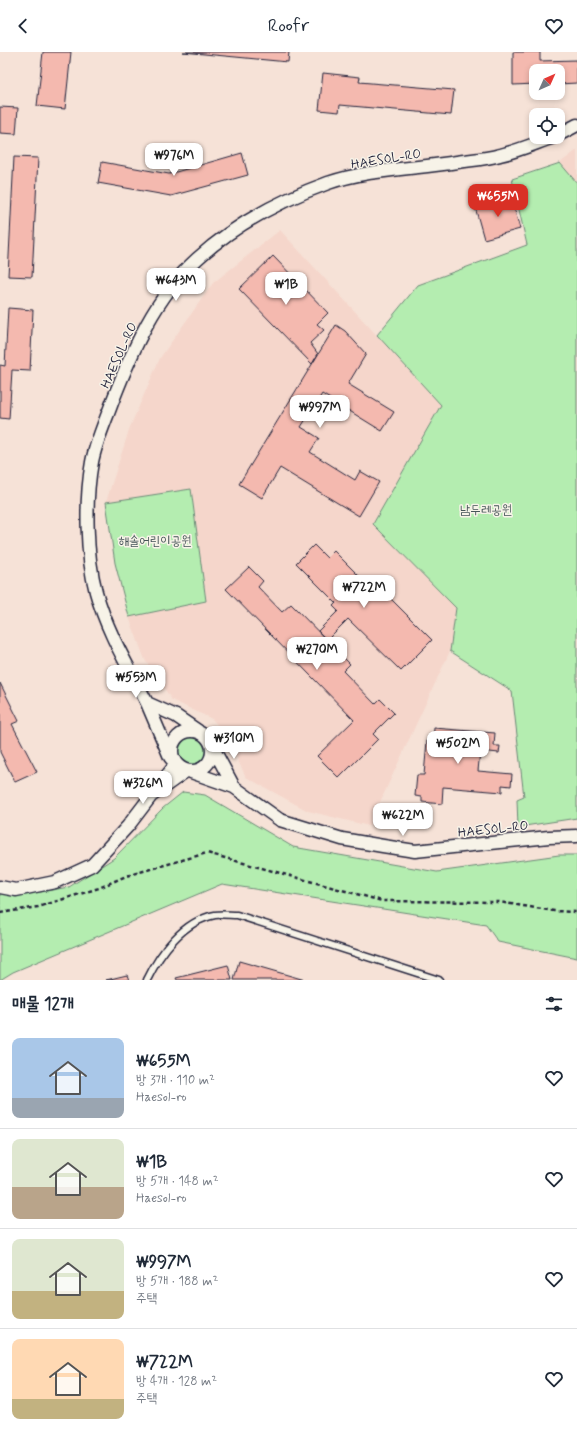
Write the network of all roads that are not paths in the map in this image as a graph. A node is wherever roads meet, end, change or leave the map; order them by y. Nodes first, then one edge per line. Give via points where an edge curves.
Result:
1 (577, 125) edge
2 (565, 131) edge
3 (533, 144) edge
4 (147, 703) junction
5 (198, 731) junction
6 (212, 745) junction
7 (185, 769) junction
8 (234, 787) junction
9 (577, 836) edge
10 (0, 887) edge
11 (147, 980) edge
12 (439, 980) edge

1 - 2 street
3 - 4 street, HAESOL-RO via 500,155 361,175 328,183 279,204 223,238 196,260 151,317 130,358 110,408 92,461 88,502 91,564 96,591 110,635
4 - 5 street via 176,716
4 - 7 street, HAESOL-RO via 170,757
5 - 6 street via 209,739
5 - 7 street via 184,732 174,741 171,753
6 - 7 street via 213,752 207,765 201,770
6 - 8 street
7 - 8 street
7 - 10 street via 151,796 128,826 92,865 55,882 16,890
8 - 9 street, HAESOL-RO via 280,820 342,839 415,851
11 - 12 lane via 162,954 185,930 215,915 237,915

